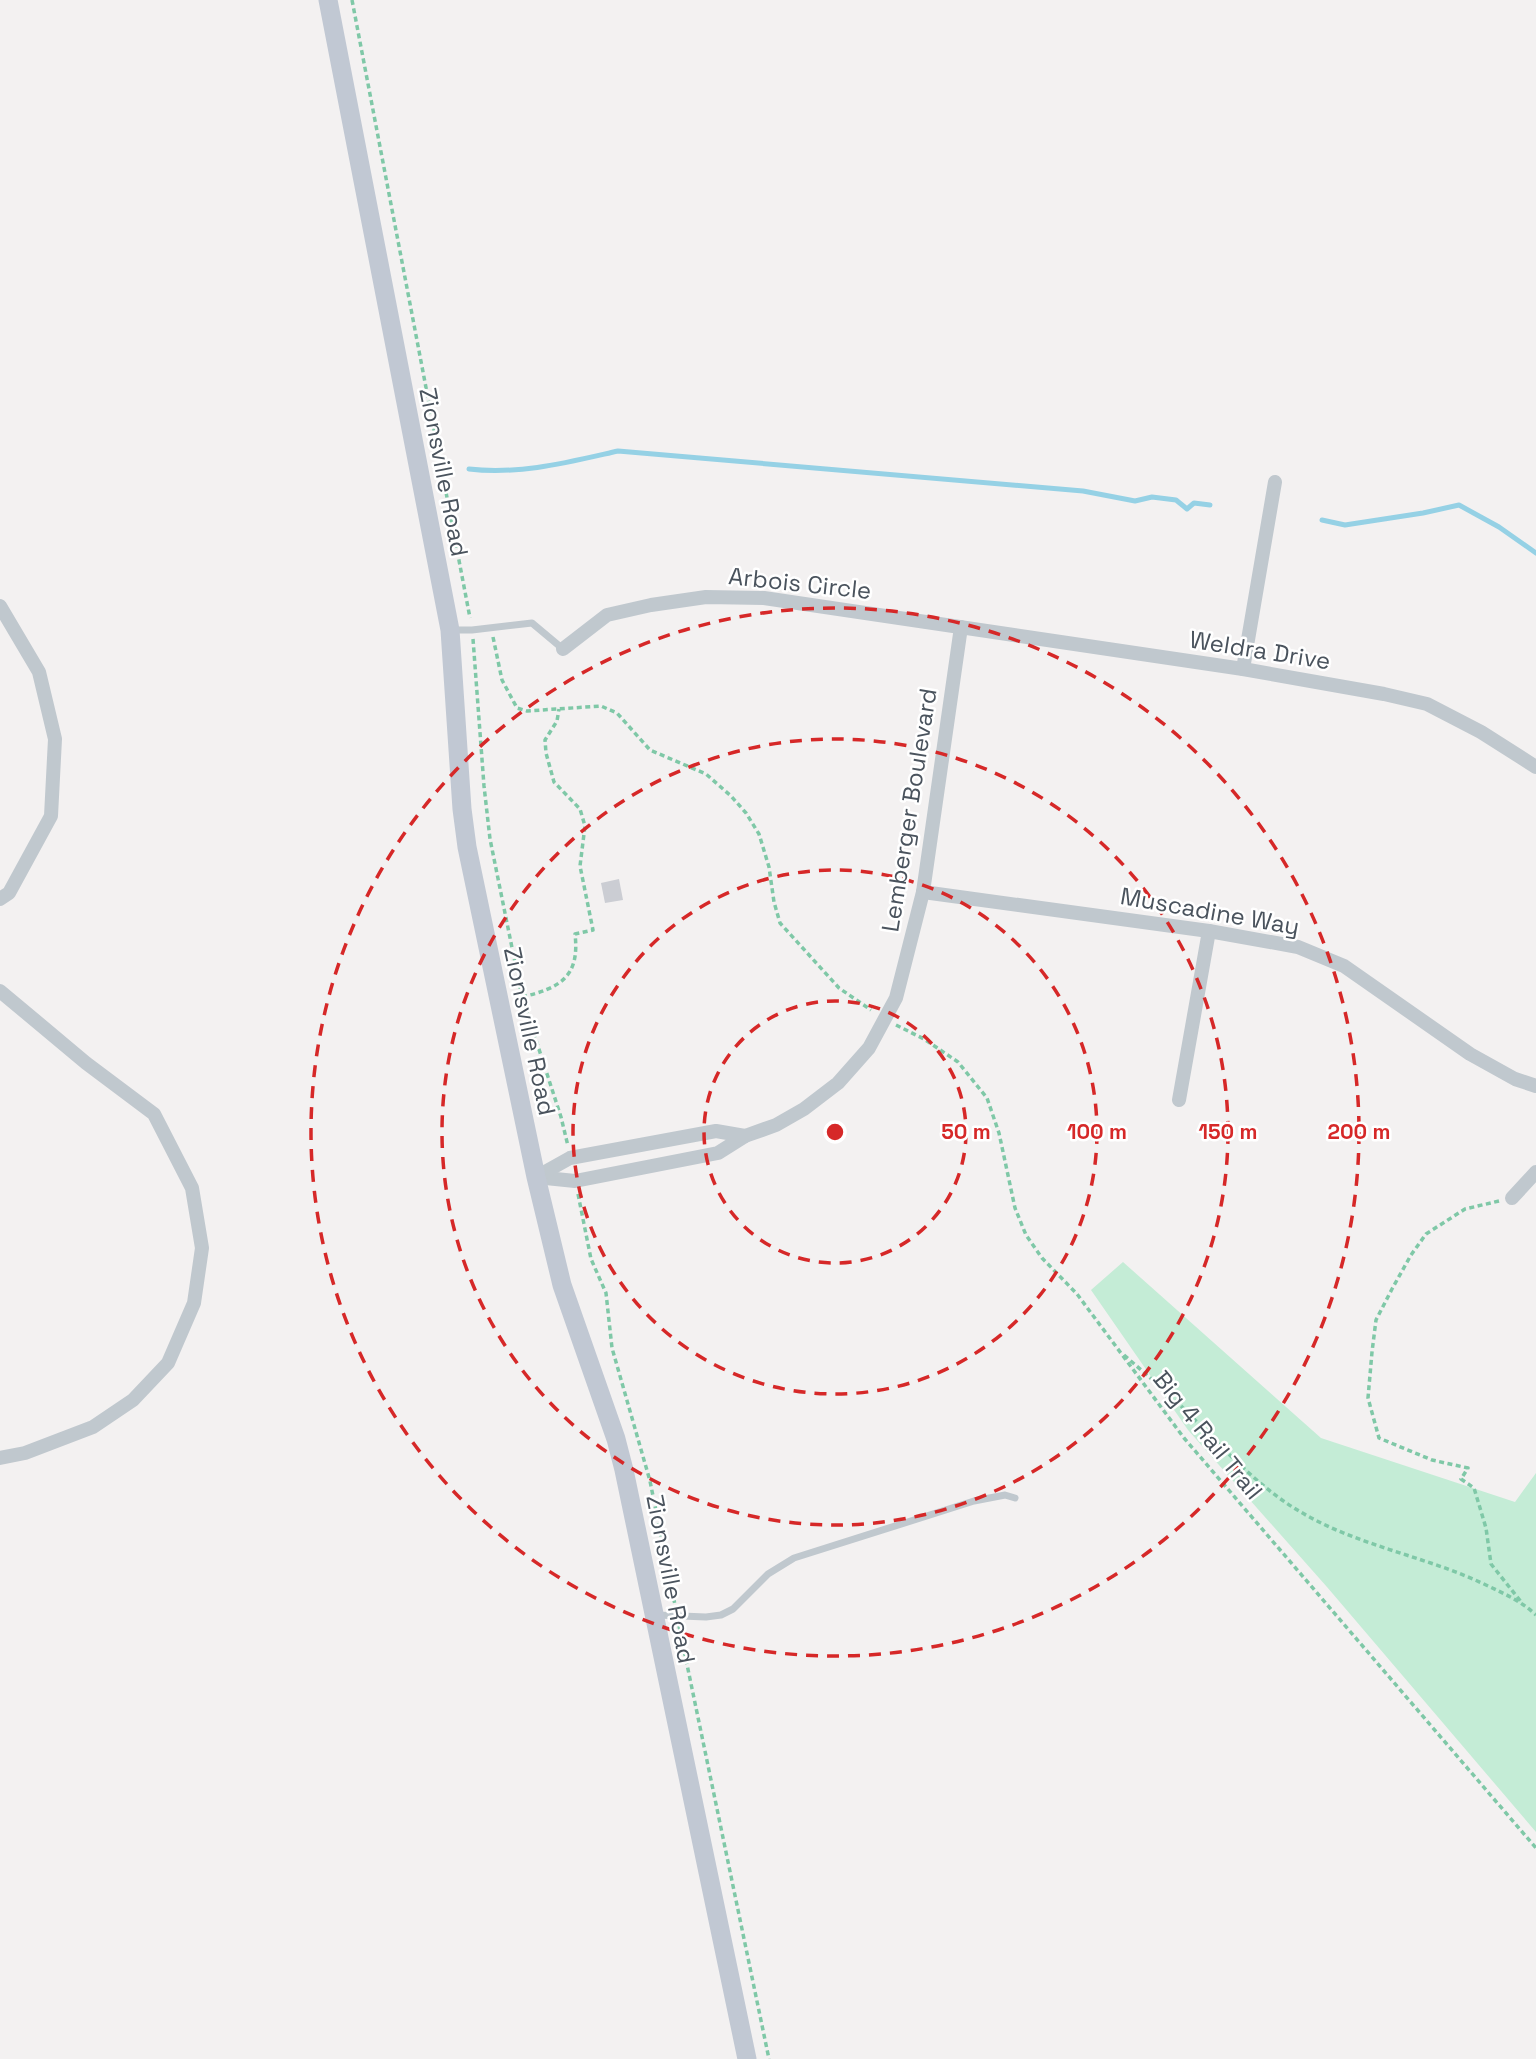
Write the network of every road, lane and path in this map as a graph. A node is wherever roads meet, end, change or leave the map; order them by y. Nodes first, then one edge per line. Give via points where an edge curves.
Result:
1 (328, 0) edge
2 (1275, 482) dead end
3 (0, 606) edge
4 (961, 627) junction
5 (491, 628) junction
6 (450, 630) junction
7 (563, 649) joint
8 (1243, 669) junction
9 (559, 709) junction
10 (1536, 767) edge
11 (923, 892) junction
12 (0, 899) edge
13 (1209, 931) junction
14 (517, 974) dead end
15 (0, 991) edge
16 (522, 997) junction
17 (870, 1010) dead end
18 (900, 1027) dead end
19 (1536, 1086) edge
20 (1180, 1100) dead end
21 (565, 1131) dead end
22 (745, 1136) junction
23 (1536, 1172) edge
24 (536, 1177) junction
25 (1512, 1198) joint
26 (1117, 1349) junction
27 (0, 1458) edge
28 (1015, 1497) dead end
29 (1522, 1603) junction
30 (653, 1615) junction
31 (1536, 1615) edge
32 (1536, 1848) edge
33 (747, 2059) edge

1 - 6 main road, Zionsville Road
2 - 8 street
3 - 12 street via 39,673 55,739 51,816 9,893
4 - 7 street, Arbois Circle via 764,598 706,597 607,615
4 - 8 street, Weldra Drive
4 - 11 street, Lemberger Boulevard
5 - 6 lane
5 - 7 lane via 532,622
5 - 9 path via 502,681 517,708
6 - 24 main road, Zionsville Road via 467,847
8 - 10 street, Weldra Drive via 1427,704
9 - 16 path via 545,740 546,753 554,782 580,809 585,826 580,866 593,930 575,934 576,960 560,983
9 - 17 path via 601,706 617,713 650,750 706,774 731,796 759,834 780,923 839,988
11 - 13 street, Muscadine Way
11 - 22 street, Lemberger Boulevard via 896,998 869,1048 838,1083 804,1109
13 - 19 street, Muscadine Way via 1298,947 1343,966 1470,1054
13 - 20 street
14 - 16 path
15 - 27 street via 154,1114 192,1188 202,1248 194,1303 167,1363 133,1400 93,1427
16 - 21 path
18 - 26 path, Big 4 Rail Trail via 958,1062 986,1098 1026,1235
22 - 24 street, Lemberger Boulevard via 718,1153 588,1179
22 - 24 street, Lemberger Boulevard via 716,1131 570,1158
23 - 25 street
24 - 30 main road, Zionsville Road via 562,1285 616,1439
25 - 29 path via 1465,1209 1426,1234 1376,1320 1368,1398 1379,1438 1432,1460 1468,1468 1461,1479 1474,1488 1491,1564
26 - 29 path via 1271,1492 1298,1511 1353,1537 1453,1570
26 - 32 path, Big 4 Rail Trail via 1184,1438
28 - 30 lane via 974,1501 794,1558 721,1615
29 - 31 path
30 - 33 main road, Zionsville Road

